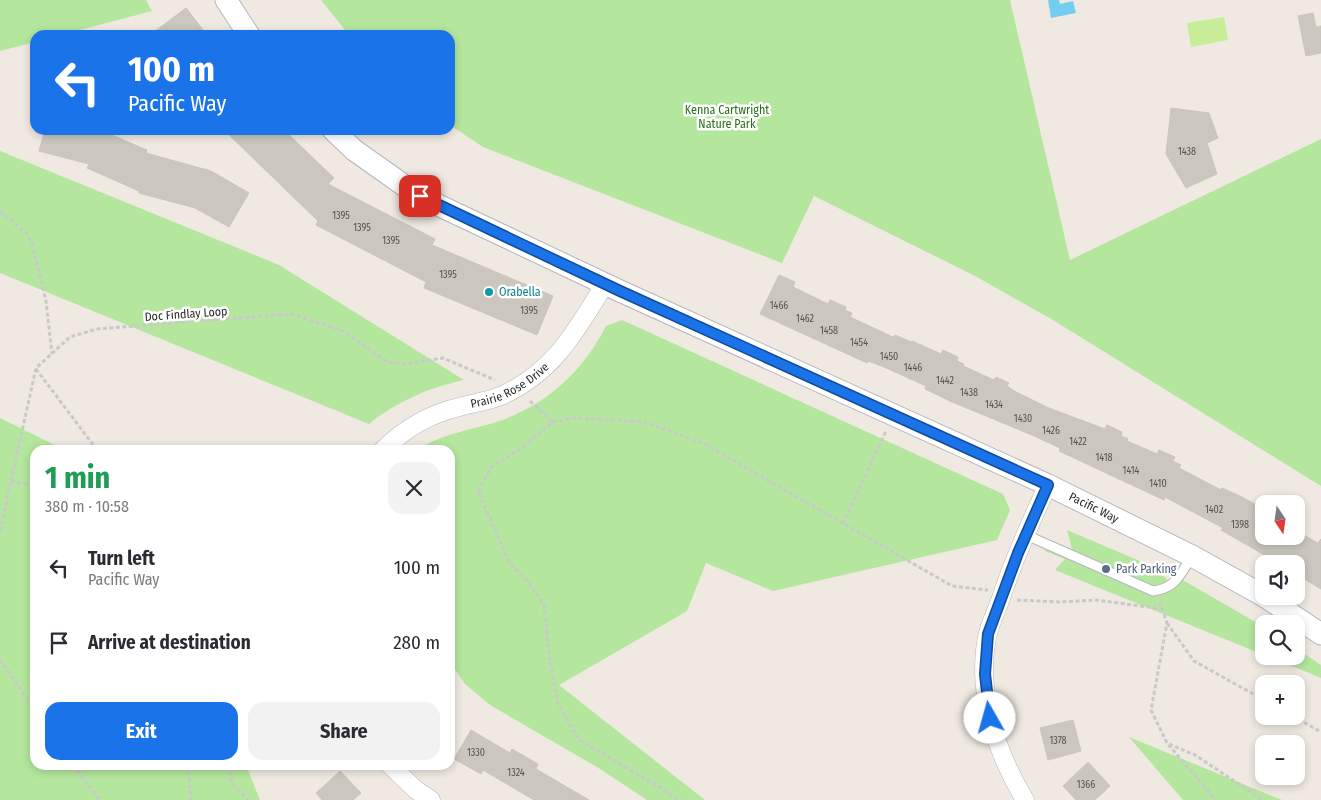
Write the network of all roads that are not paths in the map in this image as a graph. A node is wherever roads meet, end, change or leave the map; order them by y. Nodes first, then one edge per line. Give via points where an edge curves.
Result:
1 (226, 0) edge
2 (246, 30) edge
3 (338, 135) edge
4 (606, 284) junction
5 (388, 445) edge
6 (1048, 485) junction
7 (1026, 535) junction
8 (1192, 556) junction
9 (1255, 591) edge
10 (1278, 605) edge
11 (1321, 634) edge
12 (395, 770) edge
13 (431, 800) edge
14 (1025, 800) edge

1 - 2 street
3 - 4 street, Pacific Way via 354,150 420,196
4 - 5 street, Prairie Rose Drive via 565,348 534,378 502,396 427,417
4 - 6 street, Pacific Way
6 - 7 street
6 - 8 street, Pacific Way
7 - 8 lane via 1154,591 1173,584
7 - 14 street via 988,634 985,674 990,718 1007,770
8 - 9 street, Pacific Way
10 - 11 street, Pacific Way
12 - 13 street

